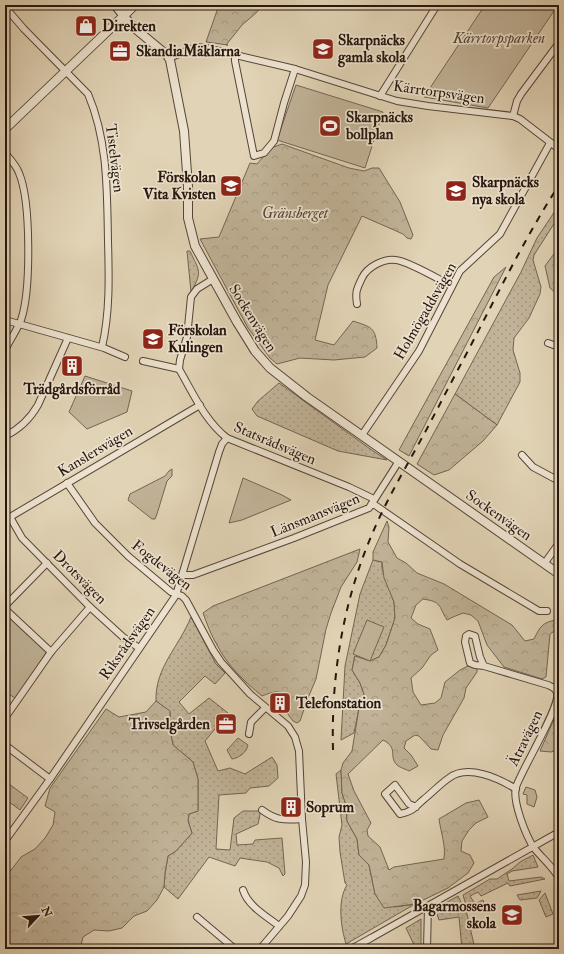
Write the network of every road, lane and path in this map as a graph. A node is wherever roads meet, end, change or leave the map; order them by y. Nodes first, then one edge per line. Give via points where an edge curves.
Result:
1 (115, 5) edge
2 (136, 5) edge
3 (437, 5) edge
4 (5, 7) edge
5 (124, 17) junction
6 (558, 48) edge
7 (235, 55) junction
8 (169, 58) junction
9 (295, 69) junction
10 (65, 71) junction
11 (380, 96) junction
12 (513, 116) junction
13 (5, 129) edge
14 (550, 143) junction
15 (559, 149) edge
16 (5, 153) edge
17 (213, 278) junction
18 (452, 286) junction
19 (357, 304) dead end
20 (5, 320) edge
21 (19, 324) junction
22 (68, 338) junction
23 (548, 344) dead end
24 (102, 347) junction
25 (559, 347) edge
26 (5, 350) edge
27 (125, 357) dead end
28 (143, 361) dead end
29 (179, 369) junction
30 (200, 405) junction
31 (362, 435) junction
32 (5, 436) edge
33 (227, 438) junction
34 (522, 455) dead end
35 (398, 461) junction
36 (559, 481) edge
37 (67, 482) junction
38 (373, 501) junction
39 (8, 518) edge
40 (559, 543) edge
41 (47, 563) junction
42 (544, 564) junction
43 (559, 574) edge
44 (183, 575) junction
45 (177, 594) junction
46 (90, 607) junction
47 (5, 608) edge
48 (547, 611) dead end
49 (139, 648) junction
50 (51, 652) junction
51 (484, 666) junction
52 (265, 708) junction
53 (5, 718) edge
54 (249, 734) dead end
55 (5, 745) edge
56 (50, 778) junction
57 (516, 789) junction
58 (416, 807) junction
59 (262, 810) dead end
60 (302, 819) junction
61 (559, 832) edge
62 (5, 841) edge
63 (533, 846) junction
64 (559, 878) edge
65 (243, 890) dead end
66 (428, 906) junction
67 (197, 917) dead end
68 (279, 926) junction
69 (235, 949) edge
70 (260, 949) edge
71 (351, 949) edge
72 (428, 949) edge

1 - 5 street
2 - 5 street
3 - 11 street
4 - 10 street, Tistelvägen
5 - 8 street
5 - 10 street
6 - 12 street via 522,94
7 - 8 street, Kärrtorpsvägen via 196,47
7 - 9 street, Kärrtorpsvägen
7 - 9 street via 254,156 264,153 274,141
8 - 17 street, Sockenvägen via 184,130 190,228 195,246
9 - 11 street, Kärrtorpsvägen
10 - 13 street
10 - 24 street, Tistelvägen via 88,94 100,130 104,154 108,263 106,328
11 - 12 street, Kärrtorpsvägen via 422,105
12 - 14 street, Kärrtorpsvägen
14 - 15 street, Kärrtorpsvägen
14 - 18 street, Holmögaddsvägen via 500,234 460,271
16 - 21 street via 15,164 20,175 25,201 27,287
17 - 29 street via 190,297 187,337
17 - 31 street, Sockenvägen via 262,360 307,397
18 - 19 street via 409,264 391,260 377,263 364,274 356,292
18 - 31 street, Holmögaddsvägen via 419,351
20 - 21 street
21 - 22 street
21 - 26 street
22 - 24 street
22 - 32 street via 32,415
23 - 25 street
24 - 27 street
28 - 29 street
29 - 30 street, Statsrådsvägen
30 - 33 street, Statsrådsvägen via 211,423
30 - 37 street, Kanslersvägen
31 - 35 street, Sockenvägen
33 - 38 street, Statsrådsvägen via 350,487
33 - 44 street, Riksrådsvägen via 219,452
34 - 36 street via 533,467
35 - 38 street
35 - 42 street, Sockenvägen
37 - 39 street, Kanslersvägen
37 - 45 street, Fogdevägen via 94,523 128,556 171,592
38 - 44 street, Länsmansvägen via 369,508 294,538 193,575
38 - 48 street, Länsmansvägen via 460,564 539,611
39 - 41 street, Drotsvägen via 22,538
40 - 42 street
41 - 46 street, Drotsvägen
41 - 47 street
42 - 43 street, Sockenvägen
44 - 45 street, Riksrådsvägen
45 - 49 street, Riksrådsvägen
45 - 52 street, Fogdevägen via 189,603 221,662
46 - 49 street, Drotsvägen
46 - 50 street
47 - 50 street
49 - 56 street, Riksrådsvägen
50 - 53 street
51 - 51 street, Ätravägen via 475,636 469,634 465,642 470,663
51 - 57 street, Ätravägen via 548,685 557,693 551,714
52 - 54 street via 251,722
52 - 60 street, Fogdevägen via 288,726 295,737 299,751
55 - 56 street
56 - 62 street, Riksrådsvägen
57 - 58 street via 483,774 466,772 450,777
57 - 63 street, Ätravägen via 518,812
58 - 58 street via 409,813 400,814 385,794 395,786 409,804
59 - 60 street via 271,817 281,820
60 - 68 street, Fogdevägen via 306,862 305,885 296,905
61 - 63 street
63 - 64 street, Ätravägen
63 - 66 street
65 - 68 street via 251,904
66 - 71 street, bridge
66 - 72 street
67 - 69 street
68 - 70 street, Fogdevägen

